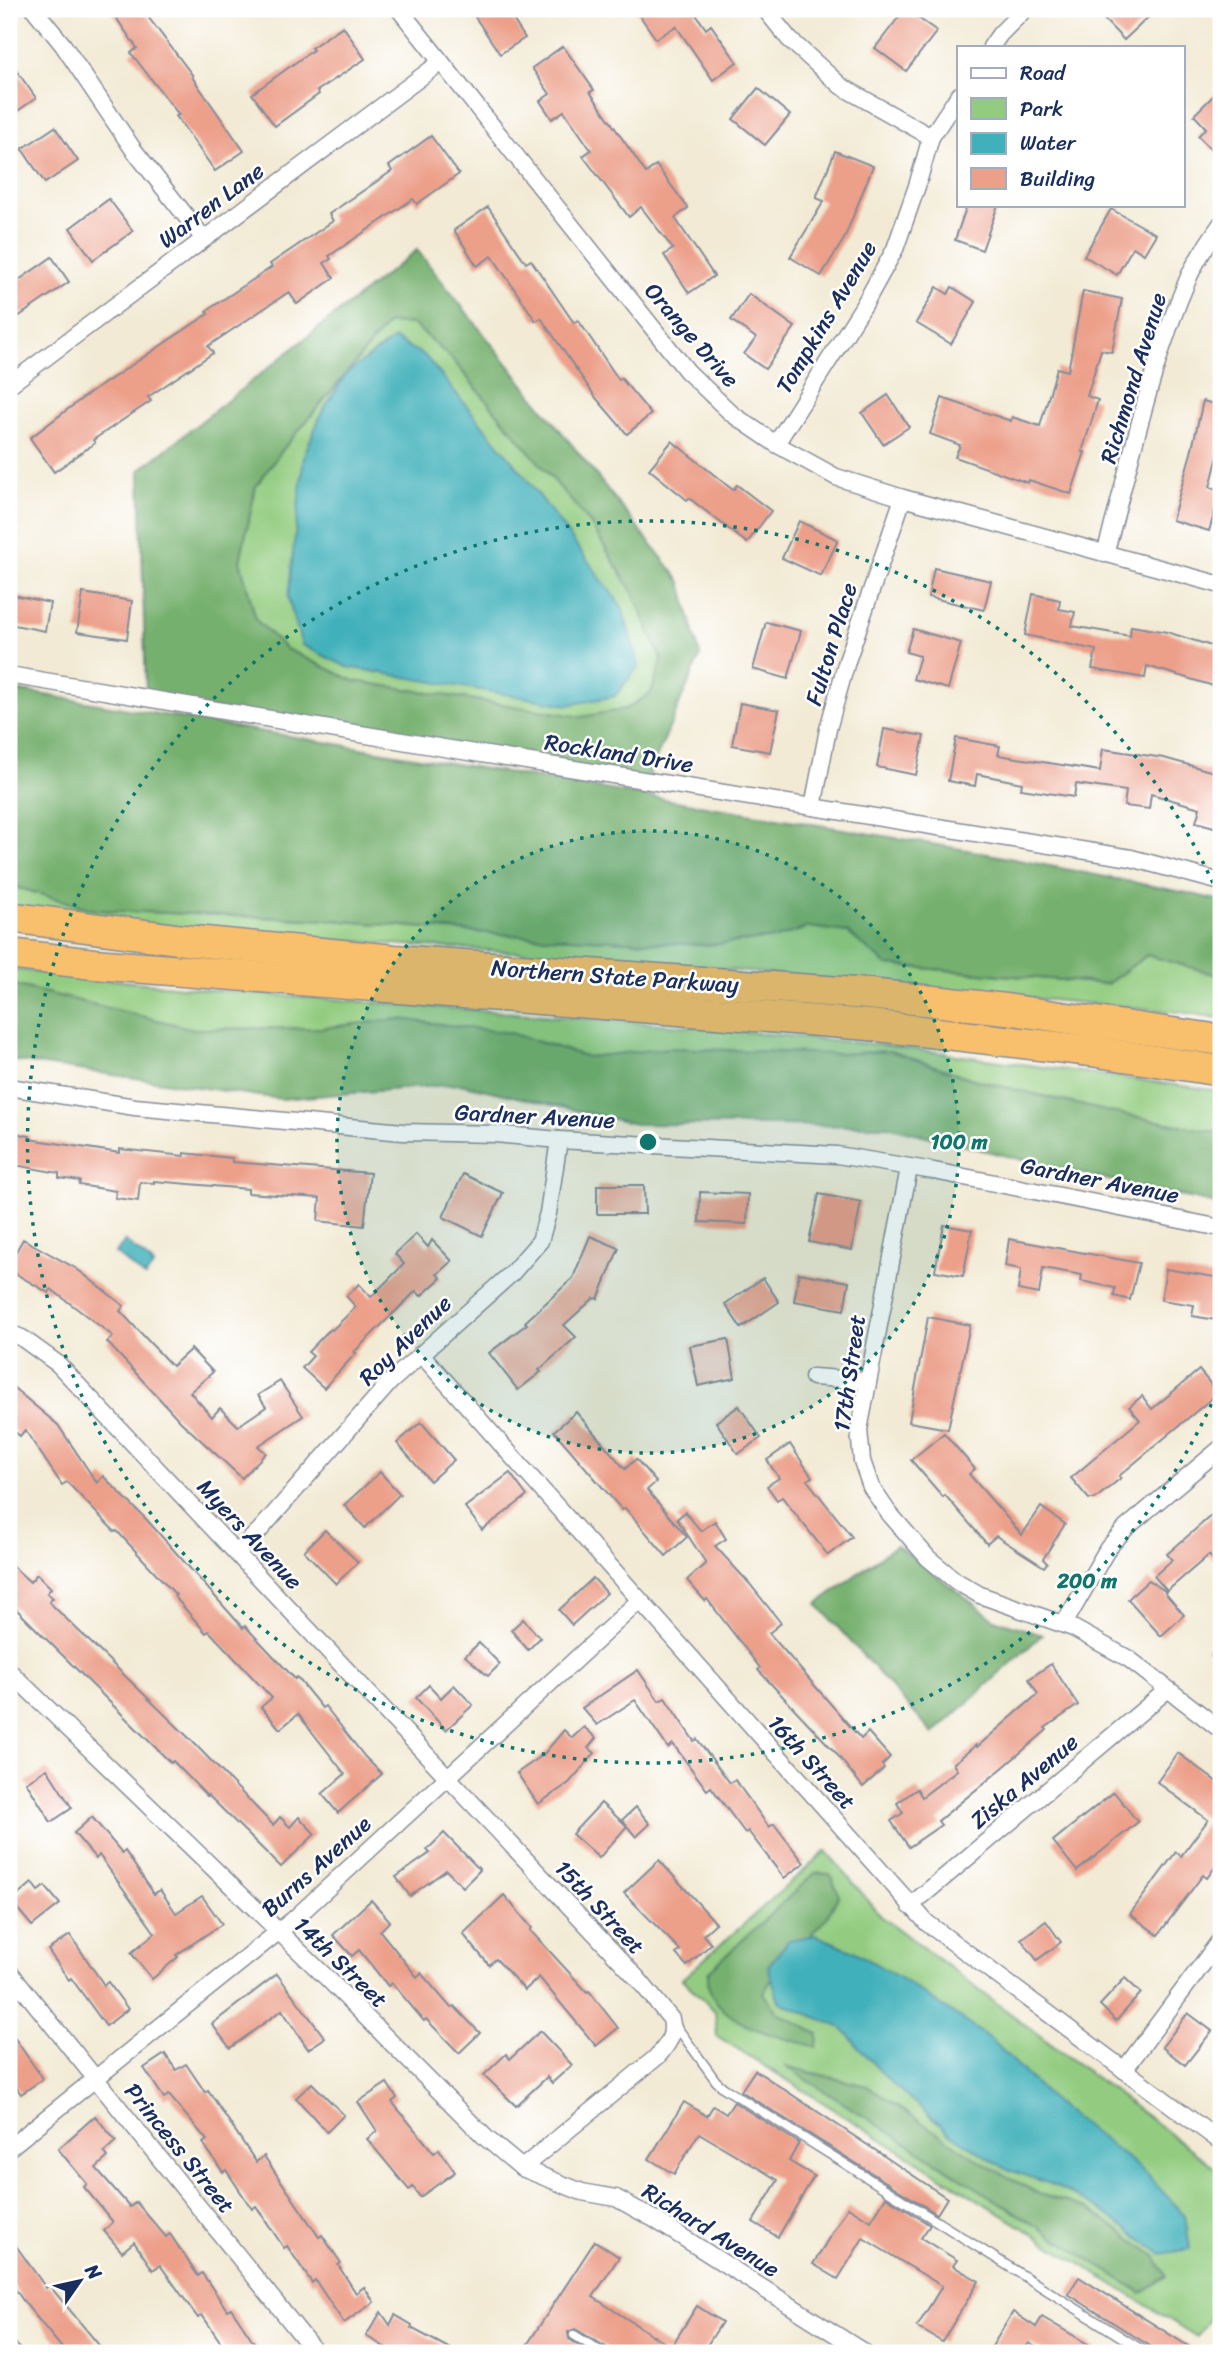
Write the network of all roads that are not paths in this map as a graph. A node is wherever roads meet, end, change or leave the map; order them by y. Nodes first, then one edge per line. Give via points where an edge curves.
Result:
1 (34, 9) edge
2 (399, 9) edge
3 (765, 9) edge
4 (1025, 9) edge
5 (992, 46) edge
6 (441, 62) junction
7 (957, 98) edge
8 (931, 137) junction
9 (1221, 224) edge
10 (204, 239) junction
11 (9, 385) edge
12 (776, 444) junction
13 (903, 498) junction
14 (1105, 554) junction
15 (1221, 585) edge
16 (9, 674) edge
17 (813, 807) junction
18 (1221, 882) edge
19 (9, 917) edge
20 (9, 954) edge
21 (1221, 1040) edge
22 (1221, 1071) edge
23 (9, 1087) edge
24 (559, 1140) junction
25 (909, 1168) junction
26 (1221, 1228) edge
27 (9, 1333) edge
28 (422, 1355) junction
29 (813, 1377) dead end
30 (868, 1381) junction
31 (1221, 1448) edge
32 (237, 1553) junction
33 (639, 1601) junction
34 (1064, 1625) junction
35 (9, 1671) edge
36 (1167, 1690) junction
37 (1221, 1730) edge
38 (447, 1779) junction
39 (910, 1906) junction
40 (277, 1932) junction
41 (1221, 1939) edge
42 (9, 1971) edge
43 (671, 2019) junction
44 (1124, 2070) junction
45 (95, 2079) junction
46 (1221, 2142) edge
47 (9, 2148) edge
48 (522, 2168) junction
49 (574, 2334) dead end
50 (316, 2353) edge
51 (604, 2353) edge
52 (865, 2353) edge
53 (1147, 2353) edge

1 - 10 street via 64,45 133,149
2 - 6 street, Orange Drive
3 - 8 street via 789,39 841,86
4 - 5 street
6 - 10 street, Warren Lane
6 - 12 street, Orange Drive via 687,371 732,414
7 - 8 street, Tompkins Avenue
8 - 12 street, Tompkins Avenue via 895,249
9 - 14 street, Richmond Avenue via 1188,279 1159,358
10 - 11 street, Warren Lane
12 - 13 street, Orange Drive via 836,477
13 - 14 street, Orange Drive
13 - 17 street, Fulton Place via 846,661
14 - 15 street, Orange Drive
16 - 17 street, Rockland Drive
17 - 18 street, Rockland Drive via 1131,858
19 - 21 highway, Northern State Parkway via 395,960 869,994
20 - 22 highway, Northern State Parkway via 869,1025
23 - 24 street, Gardner Avenue via 135,1107 403,1132
24 - 25 street, Gardner Avenue via 836,1155
24 - 28 street, Roy Avenue via 540,1241 512,1273
25 - 26 street, Gardner Avenue
25 - 30 street, 17th Street
27 - 32 street, Myers Avenue via 58,1364
28 - 32 street, Roy Avenue via 390,1382
28 - 33 street, 16th Street
29 - 30 street
30 - 34 street, 17th Street via 859,1430 862,1461 871,1487 888,1512 928,1558 956,1581 980,1595
31 - 34 street via 1108,1548
32 - 38 street, Myers Avenue
33 - 38 street, Burns Avenue
33 - 39 street, 16th Street
34 - 36 street, 17th Street via 1129,1659
35 - 40 street, 14th Street
36 - 37 street, 17th Street
36 - 39 street, Ziska Avenue
38 - 40 street, Burns Avenue
38 - 43 street, 15th Street
39 - 44 street, 16th Street
40 - 45 street, Burns Avenue
40 - 48 street, 14th Street
41 - 44 street
42 - 45 street, Princess Street
43 - 48 street via 670,2042 659,2056
43 - 53 lane via 724,2088
44 - 46 street, 16th Street
45 - 47 street, Burns Avenue
45 - 50 street, Princess Street
48 - 52 street, Richard Avenue via 582,2192 616,2199 654,2219
49 - 51 lane

